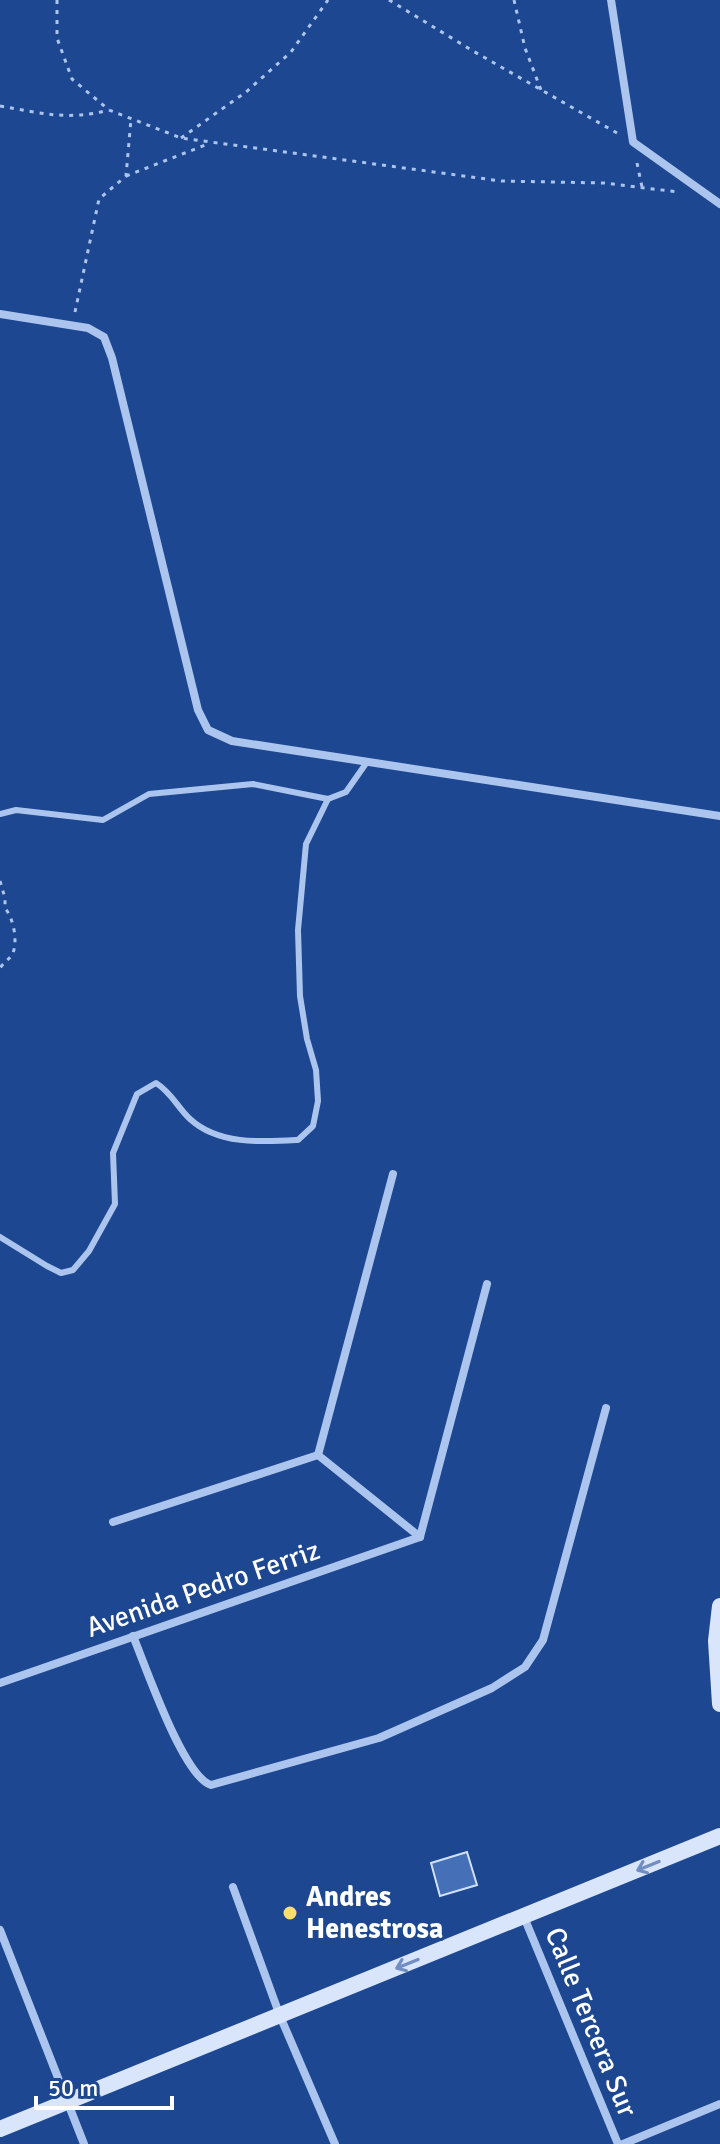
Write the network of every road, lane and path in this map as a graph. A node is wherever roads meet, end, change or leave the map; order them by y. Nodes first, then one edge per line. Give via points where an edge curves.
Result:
1 (57, 0) edge
2 (328, 0) edge
3 (389, 0) edge
4 (514, 0) edge
5 (611, 0) edge
6 (541, 90) junction
7 (0, 106) edge
8 (109, 110) junction
9 (131, 119) junction
10 (181, 138) junction
11 (633, 142) junction
12 (208, 144) junction
13 (126, 176) junction
14 (642, 188) junction
15 (680, 192) dead end
16 (720, 204) edge
17 (0, 314) edge
18 (72, 325) junction
19 (367, 762) junction
20 (328, 799) junction
21 (0, 814) edge
22 (720, 816) edge
23 (0, 881) edge
24 (0, 968) edge
25 (393, 1174) dead end
26 (0, 1237) edge
27 (487, 1284) dead end
28 (606, 1408) dead end
29 (318, 1455) junction
30 (113, 1522) dead end
31 (420, 1537) junction
32 (720, 1606) edge
33 (133, 1636) junction
34 (0, 1683) edge
35 (720, 1704) edge
36 (720, 1836) edge
37 (233, 1887) dead end
38 (524, 1917) junction
39 (0, 1930) edge
40 (280, 2016) junction
41 (68, 2103) junction
42 (720, 2104) edge
43 (0, 2129) edge
44 (84, 2144) edge
45 (335, 2144) edge
46 (620, 2144) edge

1 - 8 path via 57,38 72,79
2 - 10 path via 291,52
3 - 6 path
4 - 6 path
5 - 11 street
6 - 11 path
7 - 8 path via 85,117
8 - 9 path
9 - 10 path
9 - 13 path
10 - 12 path
11 - 14 path
11 - 16 street
12 - 13 path
12 - 14 path via 501,181
13 - 18 path via 99,199
14 - 15 path
17 - 18 street
18 - 19 street via 104,337 112,358 198,710 208,730 232,741
19 - 20 lane via 346,792
19 - 22 street
20 - 21 lane via 253,784 149,794 103,820 16,810
20 - 26 lane via 306,844 298,930 300,996 316,1070 313,1126 298,1140 221,1137 193,1122 156,1083 137,1094 113,1153 115,1204 73,1270 61,1273
23 - 24 path via 15,937 12,956
25 - 29 street
27 - 31 street
28 - 33 street via 543,1640 525,1667 492,1688 379,1738 211,1785 186,1762
29 - 30 street
29 - 31 street
31 - 33 street, Avenida Pedro Ferriz
32 - 35 street
33 - 34 street, Avenida Pedro Ferriz
36 -> 38 street
37 - 40 street
38 -> 40 street
38 - 46 street, Calle Tercera Sur
39 - 41 street
40 - 41 street
40 - 45 street
41 - 43 street
41 - 44 street
42 - 46 street

